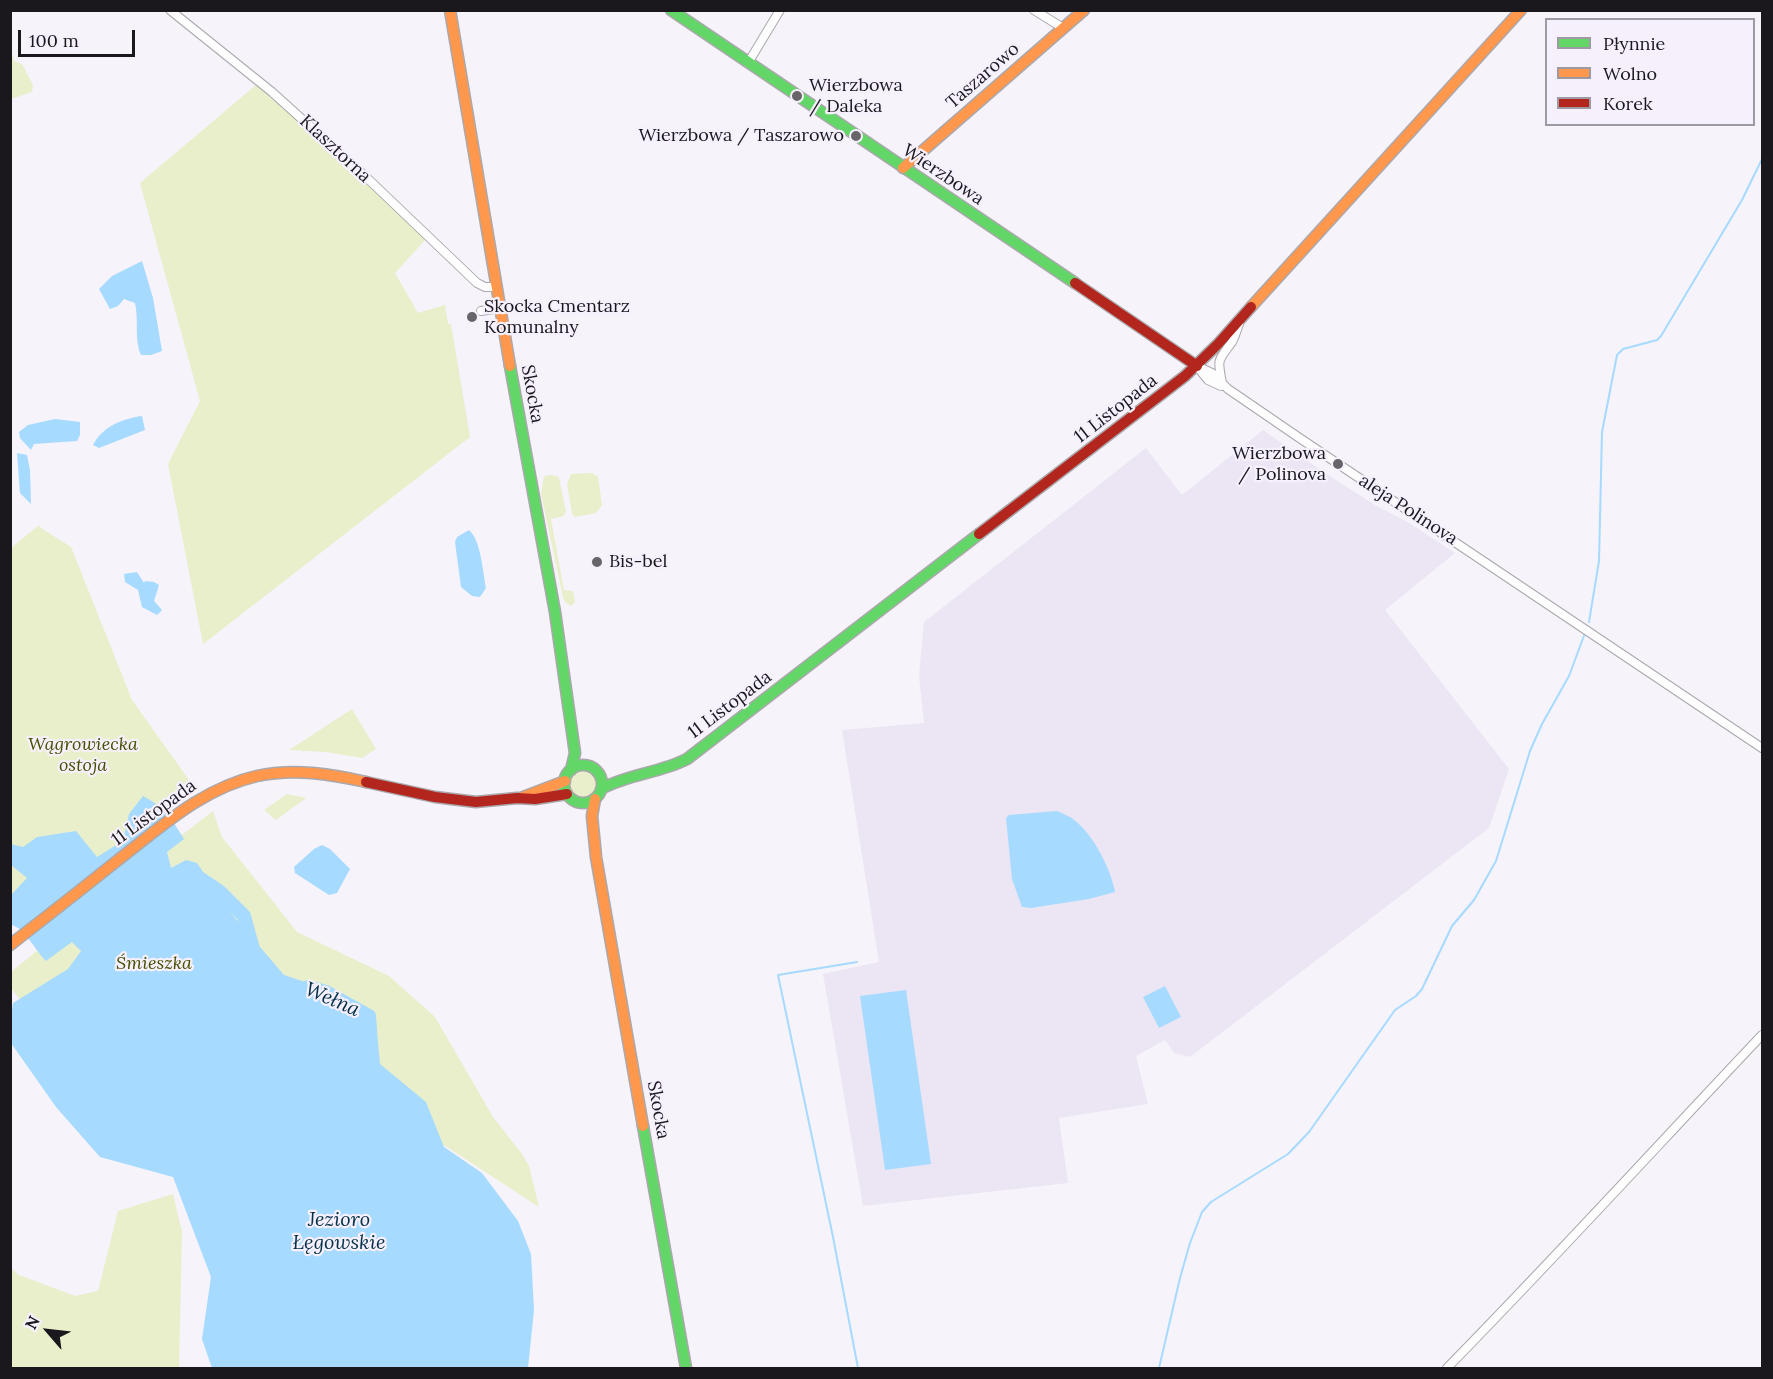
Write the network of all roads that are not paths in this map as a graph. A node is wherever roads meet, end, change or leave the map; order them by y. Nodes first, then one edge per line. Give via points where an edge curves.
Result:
1 (170, 10) edge
2 (450, 10) edge
3 (671, 10) edge
4 (780, 10) edge
5 (1034, 10) edge
6 (1084, 10) edge
7 (1521, 10) edge
8 (1063, 28) junction
9 (748, 63) junction
10 (903, 168) junction
11 (496, 287) junction
12 (500, 308) junction
13 (481, 311) dead end
14 (1240, 320) junction
15 (1197, 366) junction
16 (1225, 386) junction
17 (570, 711) junction
18 (1762, 747) edge
19 (669, 767) junction
20 (571, 770) junction
21 (594, 770) junction
22 (565, 781) junction
23 (601, 789) junction
24 (567, 794) junction
25 (520, 798) junction
26 (594, 799) junction
27 (577, 802) junction
28 (596, 857) junction
29 (14, 942) edge
30 (1762, 1035) edge
31 (686, 1368) edge
32 (1447, 1368) edge

1 - 11 street, Klasztorna via 273,92 477,283
2 - 11 main road, Skocka
3 - 9 main road, Wierzbowa
4 - 9 street
5 - 8 street
6 - 8 main road, Taszarowo
7 - 14 main road, 11 Listopada
8 - 10 main road, Taszarowo
9 - 10 main road, Wierzbowa
10 - 15 main road, Wierzbowa
11 - 12 main road, Skocka
12 - 13 street
12 - 17 main road, Skocka
14 - 15 main road, 11 Listopada
14 - 16 street via 1233,341 1221,355 1220,371
15 - 16 street, aleja Polinova via 1208,380
15 - 19 main road, 11 Listopada via 703,746
16 - 18 street, aleja Polinova
17 - 20 main road, Skocka via 574,753
17 - 21 main road, Skocka via 582,755
19 - 21 main road, 11 Listopada via 613,775
19 - 23 main road, 11 Listopada
20 - 21 main road via 577,766
20 - 22 main road
21 - 23 main road via 601,778
22 - 24 main road
22 - 25 main road, 11 Listopada
23 - 26 main road
24 - 25 main road, 11 Listopada
24 - 27 main road
25 - 29 main road, 11 Listopada via 477,802 296,771 248,776 202,796 182,810
26 - 27 main road
26 - 28 main road, Skocka
27 - 28 main road, Skocka
28 - 31 main road, Skocka
30 - 32 street

